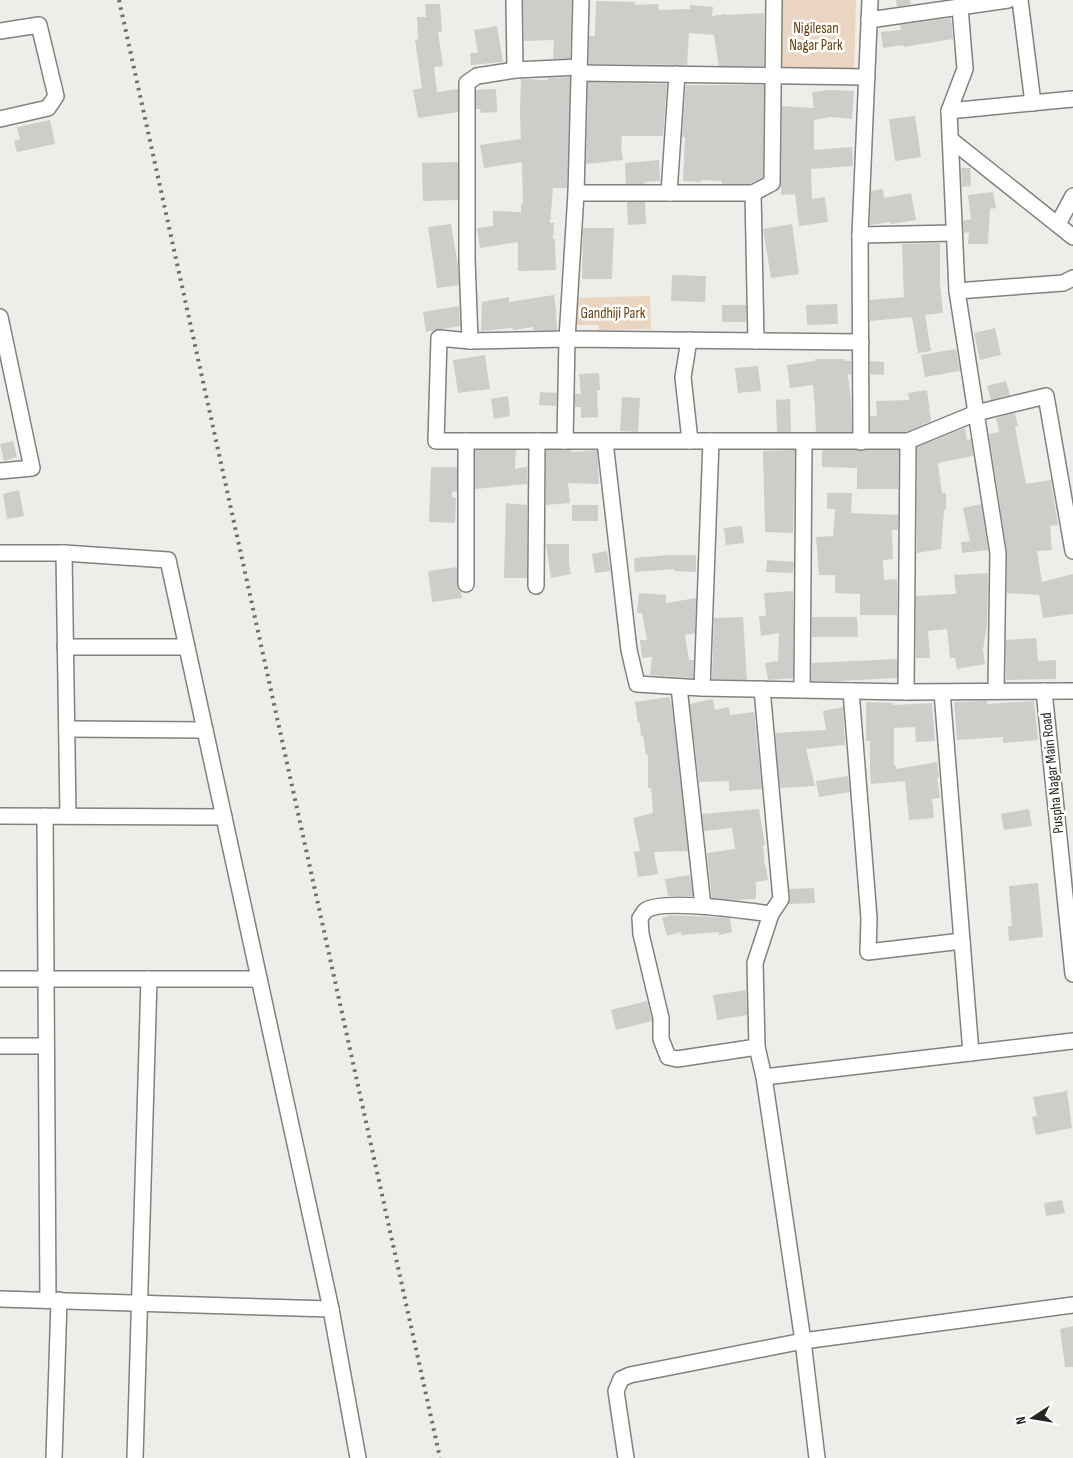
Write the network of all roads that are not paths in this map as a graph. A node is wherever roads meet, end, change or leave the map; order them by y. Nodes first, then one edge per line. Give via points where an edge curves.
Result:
1 (514, 0) edge
2 (581, 0) edge
3 (764, 0) edge
4 (774, 0) edge
5 (870, 0) edge
6 (1003, 0) edge
7 (1008, 0) edge
8 (1020, 0) edge
9 (960, 7) junction
10 (869, 20) junction
11 (0, 31) edge
12 (515, 70) junction
13 (579, 70) junction
14 (677, 74) junction
15 (774, 76) junction
16 (867, 77) junction
17 (1073, 99) edge
18 (1033, 103) junction
19 (949, 111) junction
20 (0, 119) edge
21 (950, 139) junction
22 (576, 193) junction
23 (669, 193) junction
24 (753, 193) junction
25 (1073, 196) edge
26 (1058, 224) junction
27 (954, 233) junction
28 (860, 235) junction
29 (1073, 236) edge
30 (1073, 278) edge
31 (957, 291) junction
32 (0, 317) edge
33 (567, 339) junction
34 (689, 340) junction
35 (470, 341) junction
36 (756, 341) junction
37 (860, 342) junction
38 (976, 413) junction
39 (466, 441) junction
40 (537, 441) junction
41 (565, 441) junction
42 (690, 441) junction
43 (711, 441) junction
44 (908, 441) junction
45 (605, 442) junction
46 (804, 442) junction
47 (861, 442) junction
48 (0, 471) edge
49 (1073, 551) edge
50 (0, 553) edge
51 (64, 553) junction
52 (466, 584) dead end
53 (536, 586) dead end
54 (65, 647) junction
55 (187, 647) junction
56 (679, 687) junction
57 (702, 688) junction
58 (762, 689) junction
59 (802, 690) junction
60 (851, 691) junction
61 (996, 691) junction
62 (1044, 691) junction
63 (1073, 691) edge
64 (906, 692) junction
65 (942, 692) junction
66 (66, 729) junction
67 (205, 730) junction
68 (0, 816) edge
69 (45, 816) junction
70 (68, 816) junction
71 (224, 817) junction
72 (1065, 828) edge
73 (1069, 902) edge
74 (703, 906) junction
75 (771, 914) junction
76 (962, 942) junction
77 (1073, 974) edge
78 (0, 979) edge
79 (46, 979) junction
80 (149, 979) junction
81 (259, 979) junction
82 (1073, 1041) edge
83 (0, 1046) edge
84 (46, 1046) junction
85 (757, 1047) junction
86 (971, 1053) junction
87 (764, 1077) junction
88 (0, 1299) edge
89 (54, 1300) junction
90 (141, 1303) junction
91 (1073, 1305) edge
92 (331, 1309) junction
93 (803, 1341) junction
94 (54, 1458) edge
95 (135, 1458) edge
96 (358, 1458) edge
97 (626, 1458) edge
98 (817, 1458) edge

1 - 12 street
2 - 13 street
3 - 4 street
4 - 15 street
5 - 10 street
6 - 7 street
6 - 9 street
8 - 18 street
9 - 10 street
9 - 19 street via 966,69
10 - 16 street
11 - 20 street via 38,25 56,96 48,108
12 - 13 street
12 - 35 street via 477,76 467,83
13 - 14 street
13 - 22 street
14 - 15 street
14 - 23 street
15 - 16 street
15 - 24 street via 772,183
16 - 28 street
17 - 18 street
18 - 19 street
19 - 21 street
21 - 26 street
21 - 27 street
22 - 23 street
22 - 33 street
23 - 24 street
24 - 36 street
25 - 26 street
26 - 29 street
27 - 28 street
27 - 31 street
28 - 37 street
30 - 31 street via 1063,283
31 - 38 street
32 - 48 street via 32,468
33 - 34 street
33 - 35 street
33 - 41 street
34 - 36 street
34 - 42 street via 683,377
35 - 39 street via 440,338 437,403 436,441
36 - 37 street
37 - 47 street
38 - 44 street
38 - 49 street via 1046,396
38 - 61 street via 998,553
39 - 40 street
39 - 52 street
40 - 41 street
40 - 53 street
41 - 45 street
42 - 43 street
42 - 45 street
43 - 46 street
43 - 57 street
44 - 47 street
44 - 64 street
45 - 56 street via 629,650 637,684
46 - 47 street
46 - 59 street
50 - 51 street
51 - 54 street
51 - 55 street via 168,560
54 - 55 street
54 - 66 street
55 - 67 street
56 - 57 street
56 - 74 street
57 - 58 street
58 - 59 street
58 - 75 street via 781,899
59 - 60 street
60 - 64 street
60 - 76 street via 870,918 868,952
61 - 62 street
61 - 65 street
62 - 63 street
62 - 72 street, Puspha Nagar Main Road
64 - 65 street
65 - 76 street
66 - 67 street
66 - 70 street
67 - 71 street
68 - 69 street
69 - 70 street
69 - 79 street
70 - 71 street
71 - 81 street
72 - 73 street, Puspha Nagar Main Road
73 - 77 street, Puspha Nagar Main Road
74 - 75 street
74 - 85 street via 655,907 640,918 660,1018 661,1039 668,1057 677,1059
75 - 85 street via 755,963
76 - 86 street
78 - 79 street
79 - 80 street
79 - 84 street
80 - 81 street
80 - 90 street
81 - 92 street
82 - 86 street
83 - 84 street
84 - 89 street
85 - 87 street
86 - 87 street
87 - 93 street
88 - 89 street
89 - 90 street
89 - 94 street
90 - 92 street
90 - 95 street
91 - 93 street
92 - 96 street
93 - 97 street via 621,1379 616,1391
93 - 98 street

